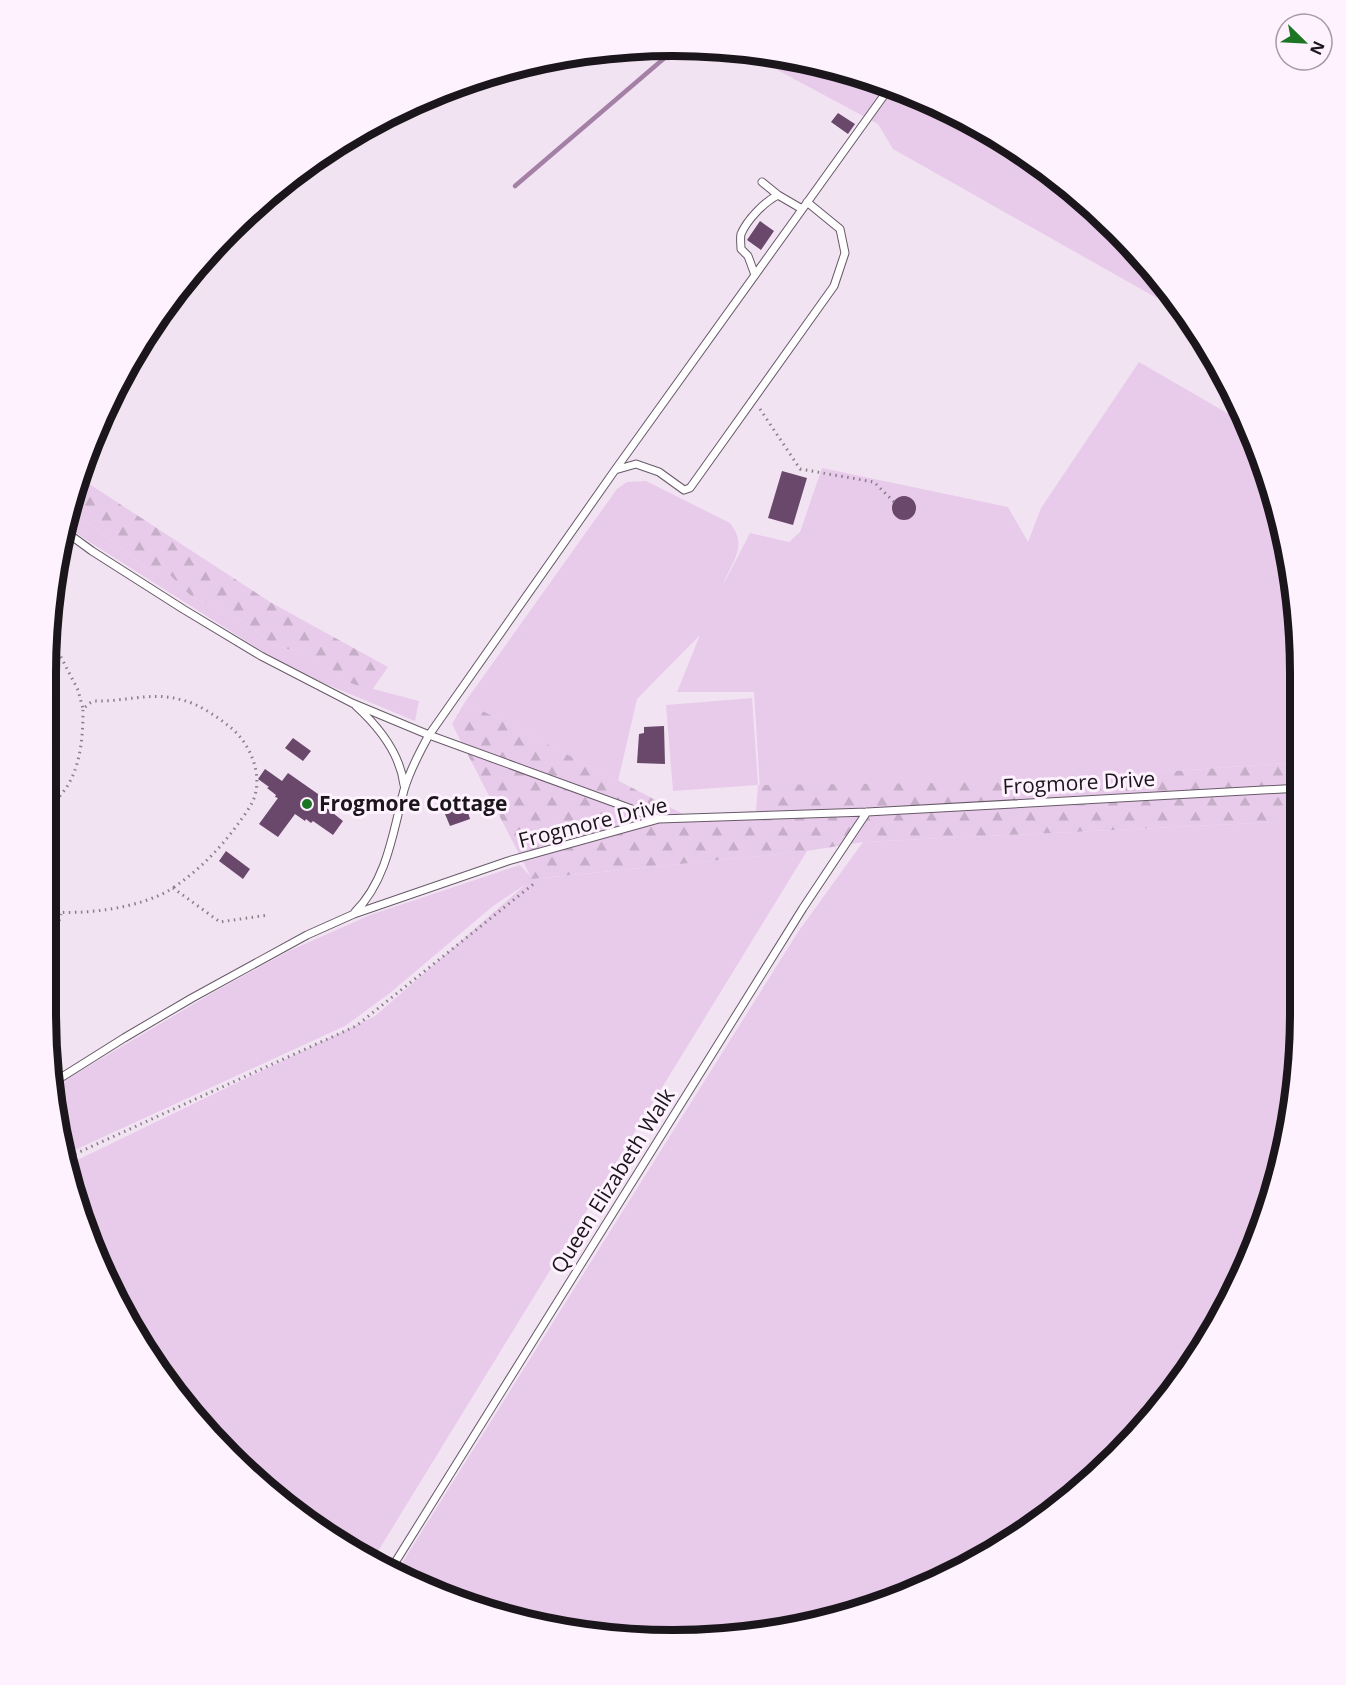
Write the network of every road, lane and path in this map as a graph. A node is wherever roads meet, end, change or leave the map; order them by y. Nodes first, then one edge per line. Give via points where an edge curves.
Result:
1 (885, 94) edge
2 (762, 182) dead end
3 (778, 195) junction
4 (807, 202) junction
5 (802, 209) junction
6 (755, 275) junction
7 (753, 400) junction
8 (615, 470) junction
9 (894, 502) dead end
10 (71, 536) edge
11 (57, 649) edge
12 (352, 703) junction
13 (83, 709) junction
14 (429, 735) junction
15 (405, 788) junction
16 (1290, 789) edge
17 (56, 800) edge
18 (867, 812) junction
19 (659, 819) junction
20 (536, 882) dead end
21 (173, 888) junction
22 (56, 913) edge
23 (61, 914) junction
24 (354, 914) junction
25 (268, 915) dead end
26 (56, 931) edge
27 (56, 969) edge
28 (56, 992) edge
29 (60, 1078) edge
30 (73, 1155) edge
31 (395, 1563) edge

1 - 4 lane
2 - 3 lane
3 - 5 lane
3 - 6 lane via 767,201 740,236 741,249
4 - 5 lane
4 - 7 lane via 840,230 845,253 834,286
5 - 6 lane
6 - 8 lane
7 - 8 lane via 687,490 659,472 636,464
7 - 9 path via 800,469 874,482
8 - 14 lane
10 - 12 lane via 222,633
11 - 13 path via 78,690
12 - 14 lane
12 - 15 lane via 374,722 390,747
13 - 17 path via 78,762 64,793
13 - 21 path via 90,703 140,697 183,700 227,725 248,748 255,772 253,801 210,860
14 - 15 lane
14 - 19 lane
15 - 24 lane via 387,855 366,901
16 - 18 lane, Frogmore Drive
18 - 19 lane, Frogmore Drive
18 - 31 lane, Queen Elizabeth Walk via 803,908
19 - 24 lane, Frogmore Drive via 508,861
20 - 30 path via 356,1026
21 - 23 path via 154,899 114,909
21 - 25 path via 220,922
22 - 23 path
23 - 26 path
24 - 29 lane, Frogmore Drive via 202,992
27 - 28 path via 59,981

